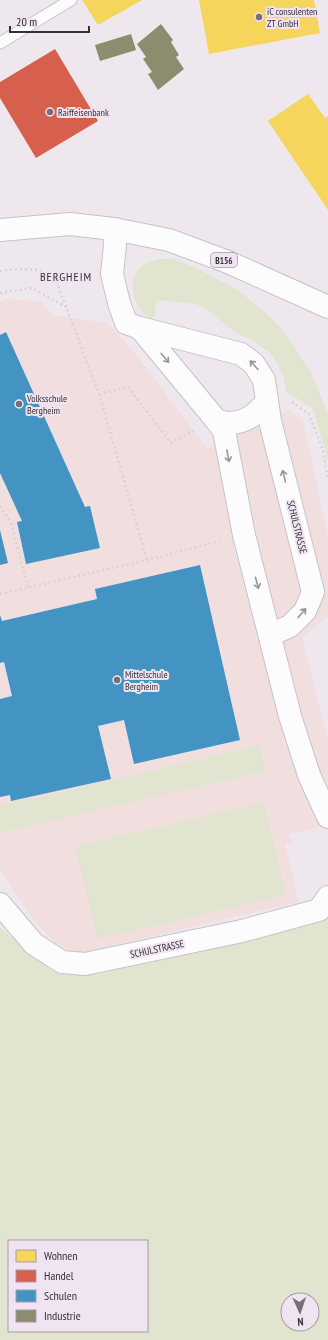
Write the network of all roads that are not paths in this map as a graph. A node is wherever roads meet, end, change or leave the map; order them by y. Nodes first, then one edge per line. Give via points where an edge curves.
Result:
1 (71, 0) edge
2 (0, 43) edge
3 (114, 229) junction
4 (0, 230) edge
5 (328, 307) edge
6 (140, 328) junction
7 (267, 401) junction
8 (216, 420) junction
9 (270, 635) junction
10 (328, 817) edge
11 (328, 897) edge
12 (0, 904) edge

1 - 2 lane
3 - 4 street, B156 via 70,224
3 - 5 street, B156 via 169,240 228,262
3 - 6 street, SCHULSTRASSE via 112,274 119,303 126,323
7 -> 6 street, SCHULSTRASSE via 264,380 254,364 241,354
6 -> 8 street, SCHULSTRASSE
7 - 8 street via 257,413 246,420 229,423
9 -> 7 street, SCHULSTRASSE via 290,626 306,610 312,592
8 -> 9 street, SCHULSTRASSE via 224,431 244,535
9 - 10 street, SCHULSTRASSE via 292,723 309,775
11 - 12 street, SCHULSTRASSE via 319,910 312,912 242,931 85,964 62,962 34,944

